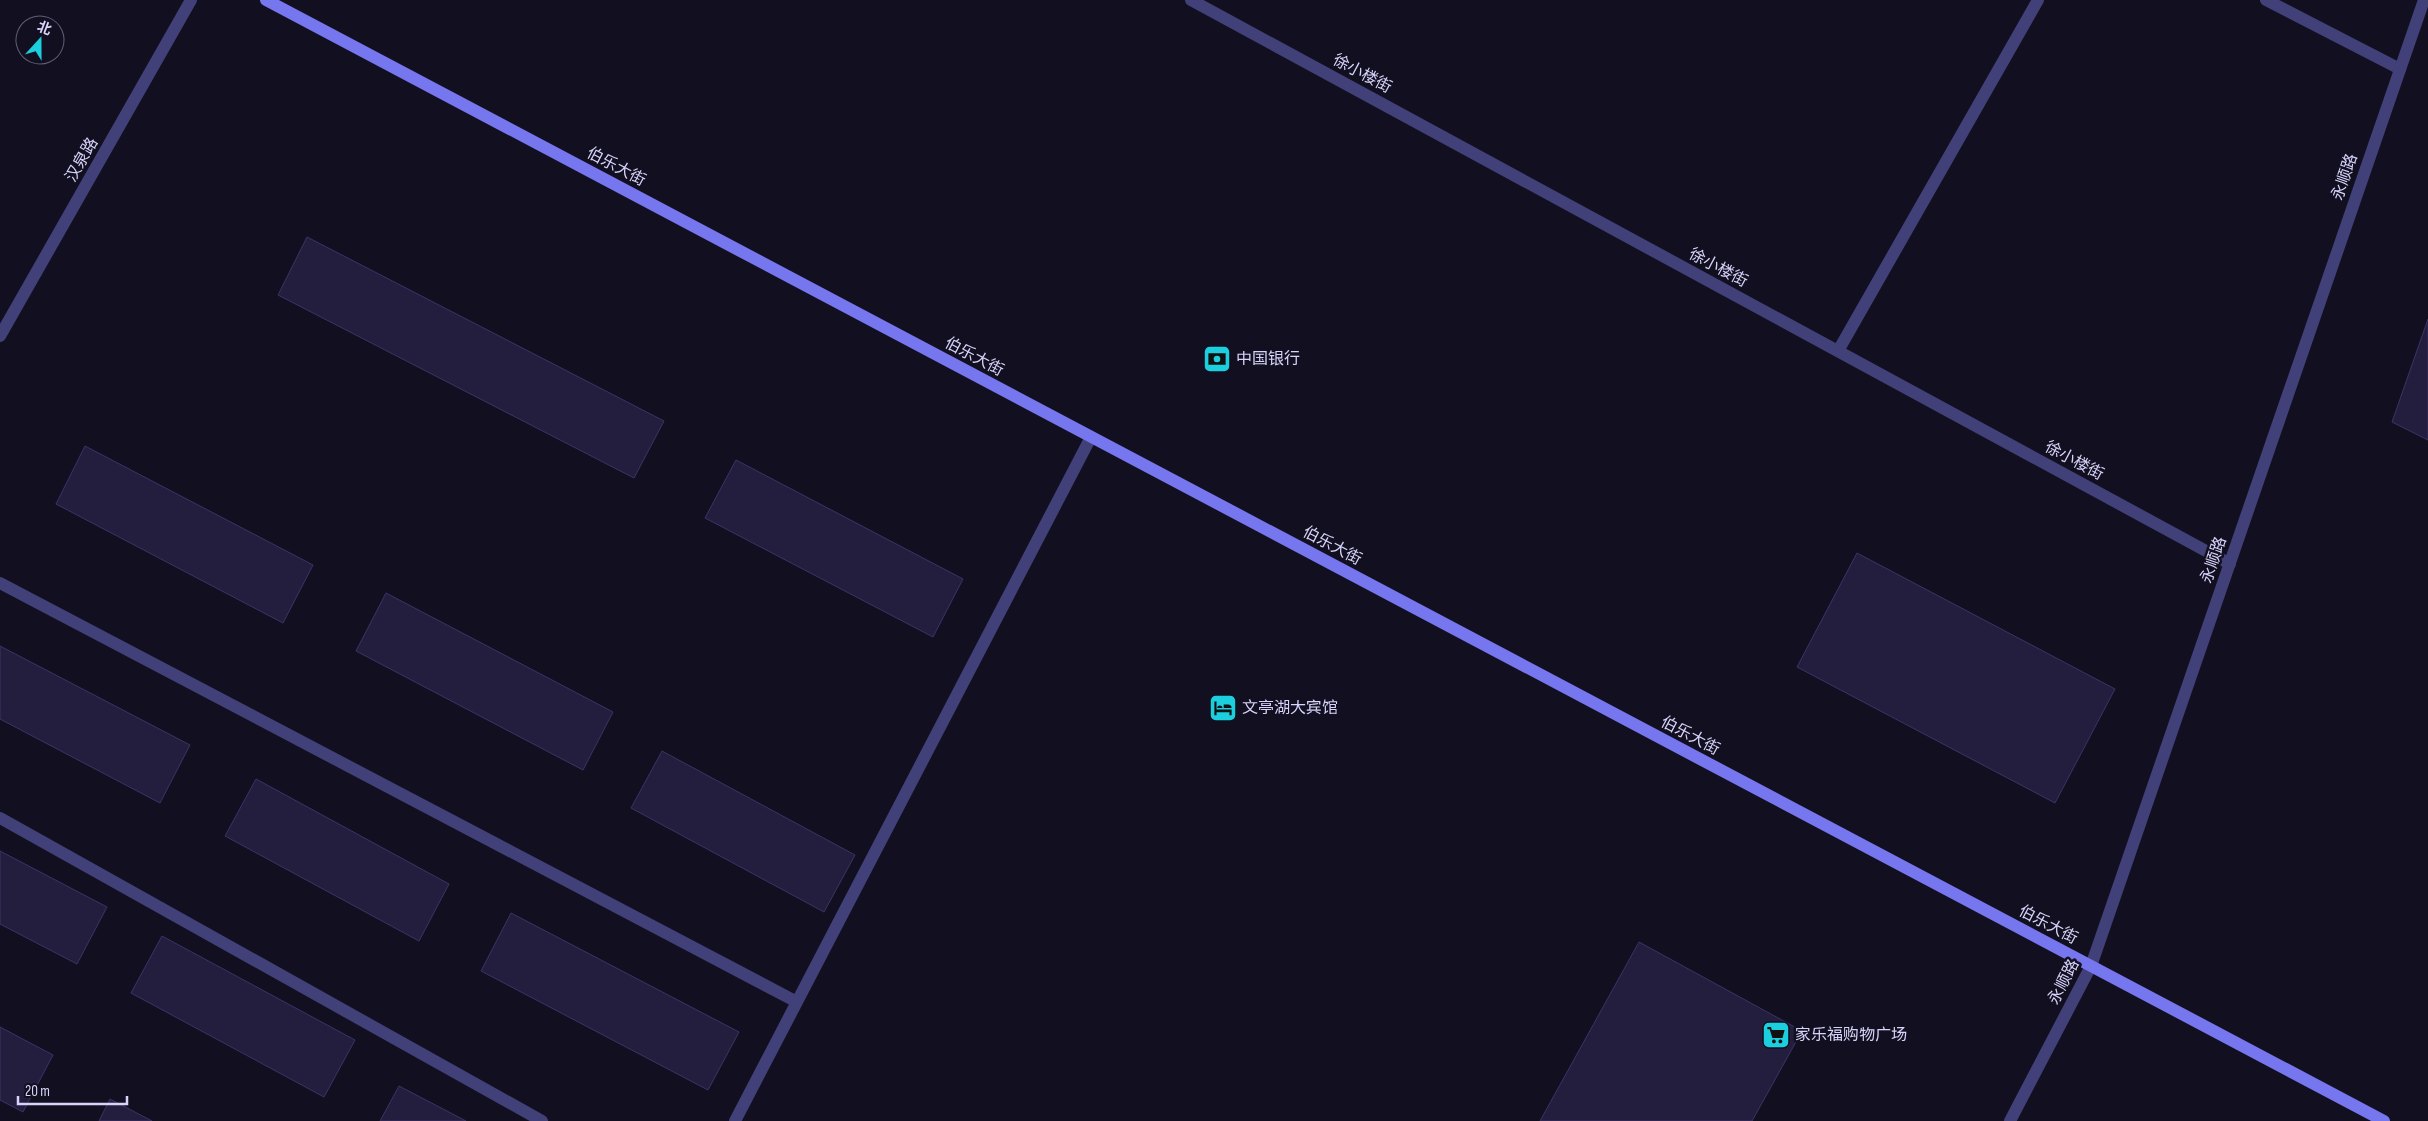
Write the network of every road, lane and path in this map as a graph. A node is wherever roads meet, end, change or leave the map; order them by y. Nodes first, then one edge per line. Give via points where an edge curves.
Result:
1 (191, 0) edge
2 (266, 0) edge
3 (1191, 0) edge
4 (2038, 0) edge
5 (2266, 0) edge
6 (2424, 0) edge
7 (2400, 70) junction
8 (0, 336) edge
9 (1838, 351) junction
10 (1091, 437) junction
11 (2230, 564) junction
12 (0, 583) edge
13 (0, 818) edge
14 (2091, 966) junction
15 (797, 1002) junction
16 (542, 1121) edge
17 (735, 1121) edge
18 (2010, 1121) edge
19 (2384, 1121) edge

1 - 8 street, 汉泉路
2 - 10 main road, 伯乐大街
3 - 9 street, 徐小楼街
4 - 9 street
5 - 7 street
6 - 7 street, 永顺路
7 - 11 street, 永顺路
9 - 11 street, 徐小楼街
10 - 14 main road, 伯乐大街
10 - 15 street
11 - 14 street, 永顺路
12 - 15 street
13 - 16 street
14 - 18 street, 永顺路
14 - 19 main road, 伯乐大街
15 - 17 street

